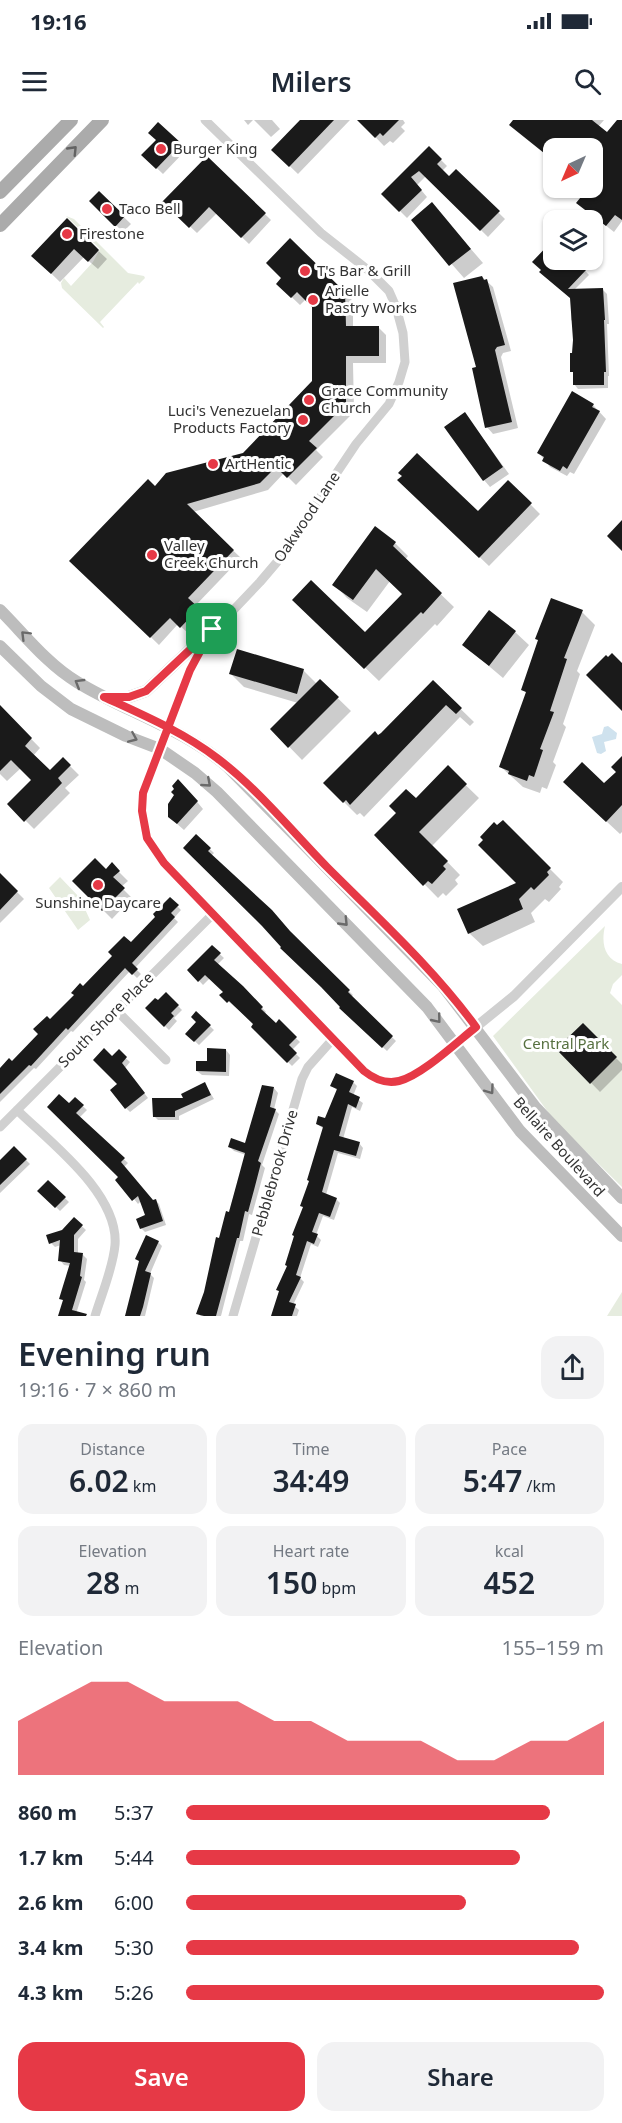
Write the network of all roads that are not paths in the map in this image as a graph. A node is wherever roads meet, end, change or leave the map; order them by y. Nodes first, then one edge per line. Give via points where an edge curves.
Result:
1 (70, 120) edge
2 (102, 120) edge
3 (206, 120) edge
4 (29, 164) junction
5 (44, 180) junction
6 (5, 187) edge
7 (26, 198) junction
8 (0, 225) edge
9 (1, 613) edge
10 (212, 629) junction
11 (0, 646) edge
12 (104, 697) junction
13 (169, 728) junction
14 (160, 750) junction
15 (622, 887) edge
16 (213, 914) junction
17 (116, 1011) junction
18 (476, 1027) junction
19 (333, 1039) junction
20 (456, 1043) junction
21 (166, 1060) dead end
22 (17, 1110) junction
23 (0, 1127) edge
24 (622, 1198) edge
25 (622, 1236) edge
26 (95, 1316) edge
27 (233, 1316) edge

1 - 4 main road
5 -> 2 main road
3 - 10 street, Oakwood Lane via 321,233 389,291 405,349 405,362 389,404 356,444 277,562
4 - 5 main road
4 - 6 main road
5 - 7 main road
6 - 7 main road
7 - 8 main road
12 -> 9 main road, Bellaire Boulevard via 60,669
10 - 12 main road via 146,691 129,697
10 - 13 street, Oakwood Lane via 190,670
11 -> 14 main road, Bellaire Boulevard via 71,709
12 - 13 main road, Bellaire Boulevard
13 - 14 street, Oakwood Lane
13 - 18 main road, Bellaire Boulevard via 218,758 252,790 427,969
14 - 16 street, Oakwood Lane via 143,793 147,838 164,863
14 -> 20 main road, Bellaire Boulevard via 195,773 229,804 428,1007
15 - 18 street via 514,996
16 - 17 street, South Shore Place
16 - 19 street, Oakwood Lane
17 - 21 street
17 - 22 street, South Shore Place
18 - 20 street
18 - 24 main road, Bellaire Boulevard via 535,1107
19 - 20 street, Oakwood Lane via 371,1077 397,1082
19 - 27 street, Pebblebrook Drive via 302,1079
20 -> 25 main road, Bellaire Boulevard via 520,1131
22 - 23 street, South Shore Place
22 - 26 street via 84,1175 109,1210 115,1245

